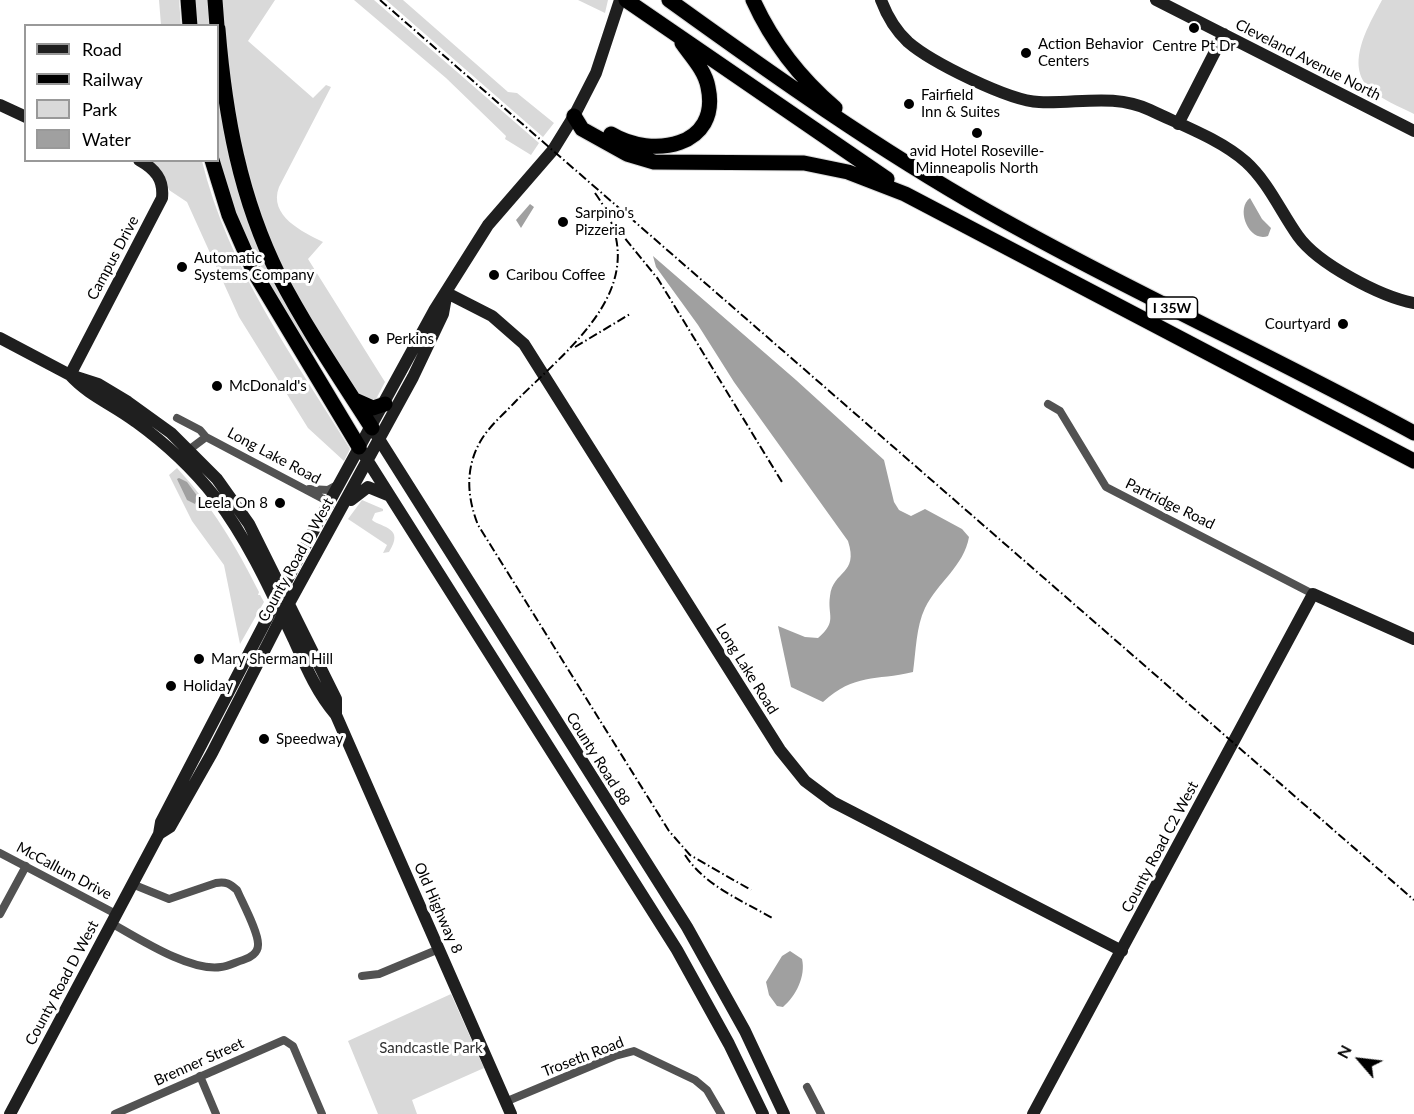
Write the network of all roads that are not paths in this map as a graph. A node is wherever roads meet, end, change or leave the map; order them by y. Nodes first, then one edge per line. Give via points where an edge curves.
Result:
1 (188, 0) edge
2 (215, 0) edge
3 (620, 0) edge
4 (626, 0) edge
5 (669, 0) edge
6 (753, 0) edge
7 (881, 0) edge
8 (1156, 0) edge
9 (190, 24) edge
10 (217, 24) edge
11 (1224, 34) junction
12 (676, 35) junction
13 (219, 44) edge
14 (0, 105) edge
15 (24, 116) edge
16 (574, 116) junction
17 (1178, 124) junction
18 (1414, 131) edge
19 (142, 162) edge
20 (213, 162) edge
21 (932, 179) junction
22 (919, 201) junction
23 (447, 293) junction
24 (1414, 303) edge
25 (0, 338) edge
26 (69, 375) junction
27 (354, 399) junction
28 (385, 404) junction
29 (1048, 404) dead end
30 (177, 418) dead end
31 (376, 433) junction
32 (1414, 433) edge
33 (206, 437) junction
34 (359, 447) junction
35 (184, 454) junction
36 (1414, 460) edge
37 (368, 461) junction
38 (341, 483) junction
39 (300, 487) junction
40 (392, 498) junction
41 (329, 502) junction
42 (343, 507) junction
43 (297, 561) junction
44 (268, 562) junction
45 (282, 591) junction
46 (1313, 594) junction
47 (282, 603) junction
48 (282, 615) junction
49 (1414, 639) edge
50 (268, 643) junction
51 (300, 658) junction
52 (336, 715) junction
53 (159, 834) junction
54 (0, 852) edge
55 (26, 866) junction
56 (132, 884) junction
57 (0, 914) edge
58 (114, 918) junction
59 (439, 949) junction
60 (1122, 951) junction
61 (362, 976) dead end
62 (200, 1076) junction
63 (807, 1087) dead end
64 (505, 1102) junction
65 (10, 1114) edge
66 (114, 1114) edge
67 (216, 1114) edge
68 (322, 1114) edge
69 (511, 1114) edge
70 (721, 1114) edge
71 (763, 1114) edge
72 (784, 1114) edge
73 (820, 1114) edge
74 (1034, 1114) edge

1 - 9 highway
2 - 10 highway
3 - 16 street, County Road D West via 596,73
4 - 12 highway, I 35W
5 - 21 highway, I 35W via 830,115
6 - 21 highway via 778,45 806,81 839,111
7 - 17 street via 896,28 917,49 1012,97 1037,102 1125,101
8 - 11 street, Cleveland Avenue North
11 - 17 street
11 - 18 street, Cleveland Avenue North
12 - 16 highway via 705,76 709,92 704,120 687,140 673,147 637,146
12 - 22 highway, I 35W
13 - 27 highway via 229,128 254,217 294,303
14 - 15 street
16 - 22 highway via 582,129 640,159 668,164 779,161 815,165 872,179
16 - 23 street, County Road D West via 552,150 470,250
17 - 24 street via 1246,163 1304,245 1318,258 1389,296
19 - 26 street, Campus Drive via 157,174 162,198
20 - 34 highway via 229,215 254,272
21 - 32 highway, I 35W via 1058,249
22 - 36 highway, I 35W
23 - 28 street, County Road D West
23 - 31 street, County Road D West via 443,314
23 - 60 street, Long Lake Road via 492,316 524,344 780,750 806,781 849,812
25 - 26 street
26 - 35 street via 84,390
27 - 28 highway via 373,408
27 - 31 highway
28 - 31 street, County Road D West
29 - 46 street, Partridge Road via 1060,411 1106,487
30 - 33 street, Long Lake Road
31 - 34 street, County Road D West
31 - 37 street, County Road D West
31 - 72 street, County Road 88 via 711,968
33 - 35 street, Long Lake Road
33 - 39 street, Long Lake Road
34 - 37 street
34 - 38 street, County Road D West
35 - 44 street via 232,498
35 - 47 street via 241,534
37 - 40 street
37 - 42 street, County Road D West
38 - 39 street via 328,490
38 - 41 street, County Road D West
39 - 41 street, Long Lake Road
40 - 42 street via 368,488
40 - 71 street via 677,950
41 - 43 street, County Road D West
42 - 47 street, County Road D West
43 - 44 street via 284,570
43 - 45 street, County Road D West
44 - 45 street
45 - 47 street
46 - 49 street
46 - 60 street, County Road C2 West
47 - 48 street, County Road D West
47 - 52 street, Old Highway 8 via 336,699
47 - 53 street, County Road D West via 161,822
48 - 50 street, County Road D West
48 - 51 street, Old Highway 8
50 - 51 street via 287,640
50 - 53 street, County Road D West via 174,821
51 - 52 street, Old Highway 8
52 - 59 street, Old Highway 8
53 - 56 street, County Road D West
54 - 55 street, McCallum Drive
55 - 57 street
55 - 58 street, McCallum Drive
56 - 58 street, County Road D West
56 - 58 street, McCallum Drive via 169,899 224,881 231,884 259,943 256,952 221,968 201,966 180,959
58 - 65 street, County Road D West
59 - 61 street via 380,974
59 - 64 street, Old Highway 8
60 - 74 street, County Road C2 West
62 - 66 street, Brenner Street
62 - 67 street
62 - 68 street, Brenner Street via 288,1041
63 - 73 street
64 - 69 street, Old Highway 8
64 - 70 street, Troseth Road via 615,1056 634,1052 695,1080 707,1090

